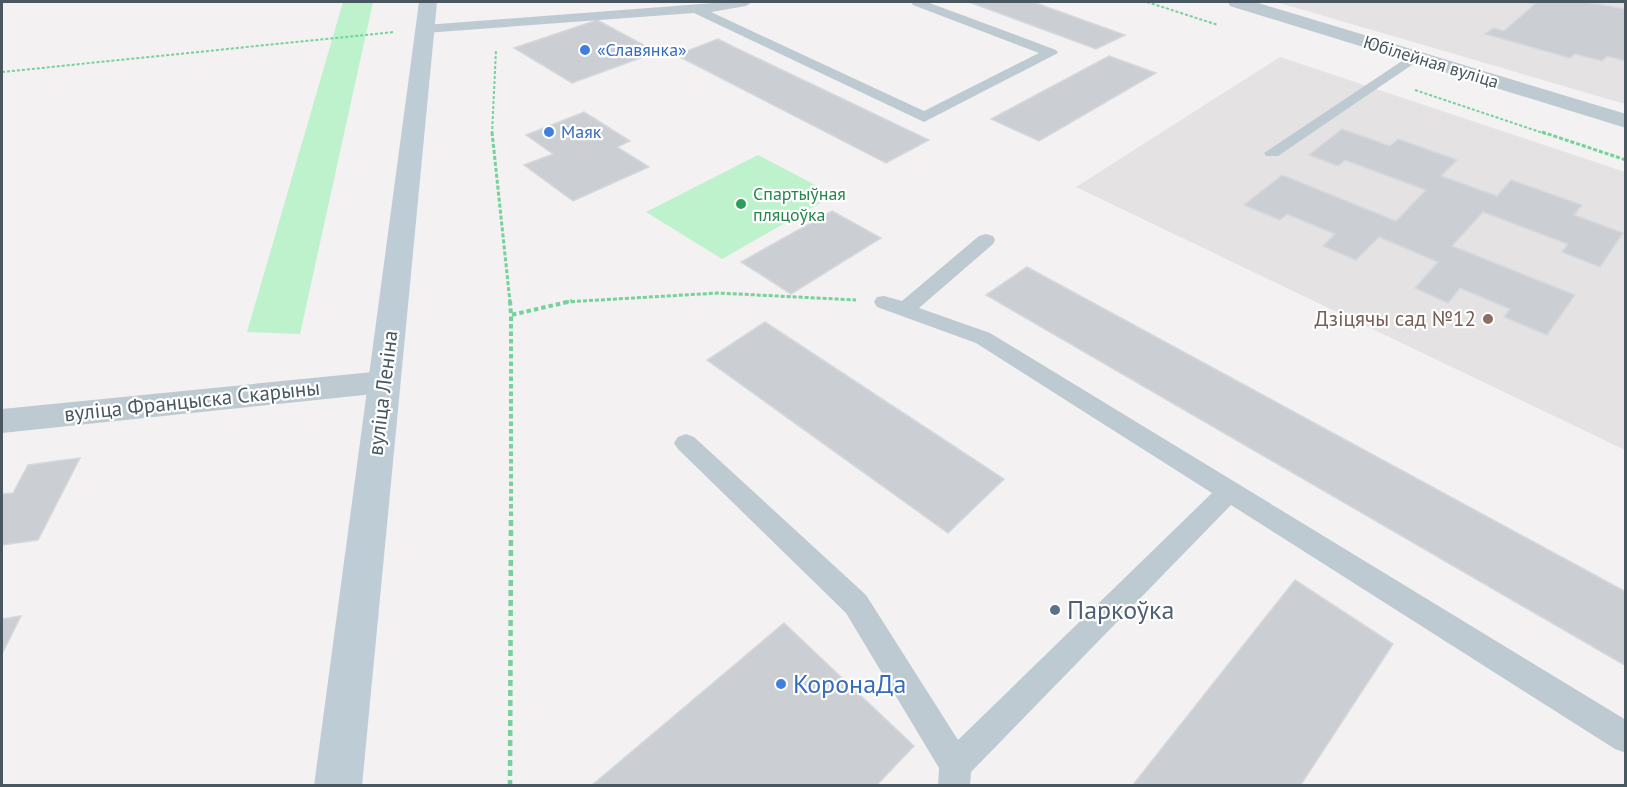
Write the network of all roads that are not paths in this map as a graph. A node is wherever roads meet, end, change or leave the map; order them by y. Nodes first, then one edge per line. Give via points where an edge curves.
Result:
1 (746, 2) edge
2 (917, 2) edge
3 (1237, 2) edge
4 (645, 7) edge
5 (695, 9) junction
6 (426, 15) edge
7 (1414, 57) junction
8 (1626, 121) edge
9 (1272, 153) dead end
10 (986, 240) dead end
11 (383, 381) junction
12 (2, 421) edge
13 (686, 443) dead end
14 (1230, 491) junction
15 (1626, 738) edge
16 (955, 775) edge
17 (338, 786) edge

1 - 5 lane
2 - 5 lane via 1051,53 924,117
3 - 7 street, Юбілейная вуліца
4 - 5 lane
4 - 6 lane via 498,23
6 - 11 main road, вуліца Леніна
7 - 8 street, Юбілейная вуліца
7 - 9 lane
10 - 14 lane via 894,305 983,338
11 - 12 street, вуліца Францыска Скарыны
11 - 17 main road, вуліца Леніна
13 - 16 lane via 856,604
14 - 15 lane
14 - 16 lane

